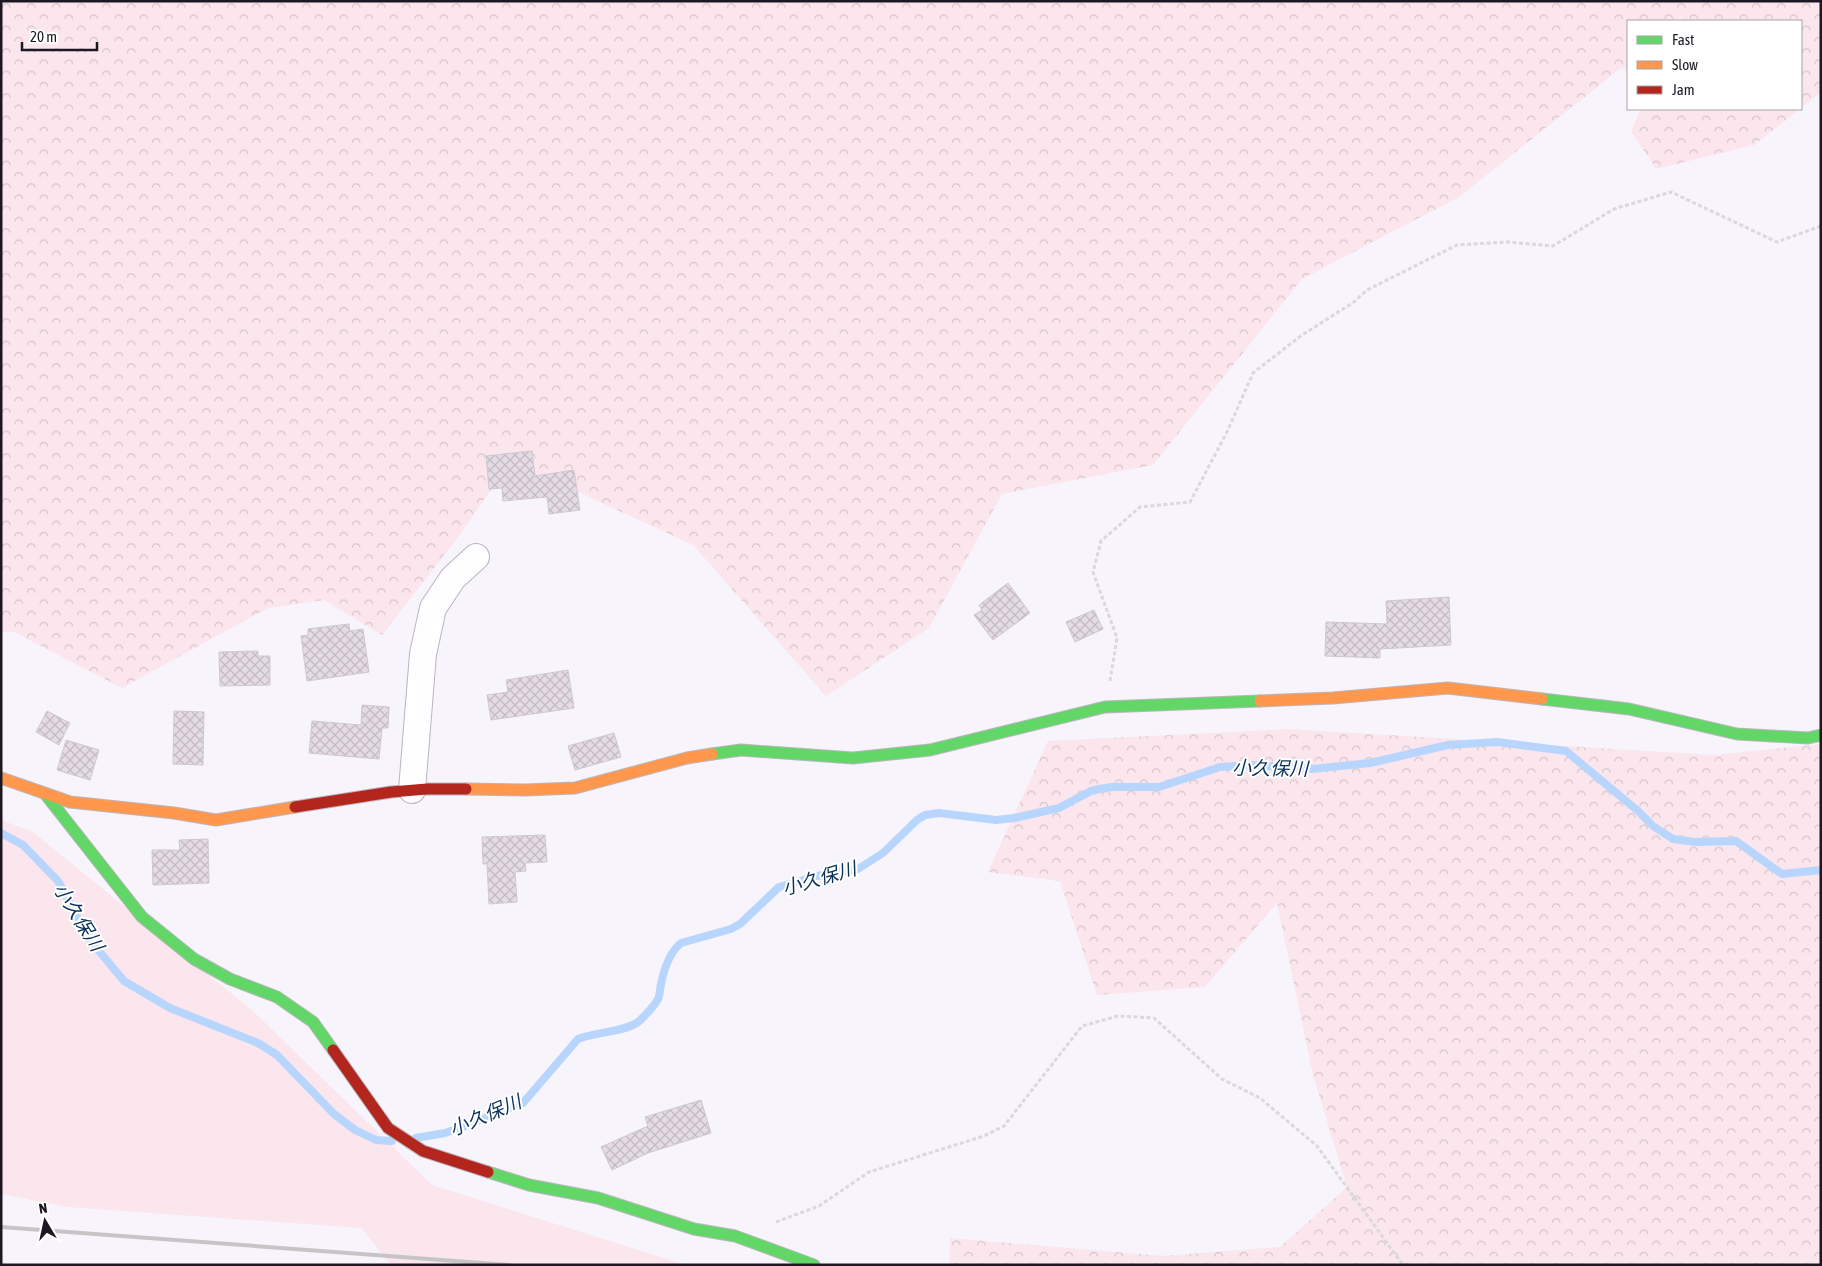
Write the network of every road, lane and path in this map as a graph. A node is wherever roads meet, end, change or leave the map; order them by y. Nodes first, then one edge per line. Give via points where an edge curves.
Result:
1 (1821, 226) edge
2 (476, 557) dead end
3 (1105, 706) junction
4 (1821, 735) edge
5 (1, 778) edge
6 (412, 790) junction
7 (46, 795) junction
8 (772, 1223) dead end
9 (814, 1265) edge
10 (1403, 1265) edge

1 - 3 path via 1777,242 1671,192 1614,209 1553,246 1507,242 1457,245 1366,290 1354,302 1253,373 1227,432 1190,502 1140,507 1101,541 1093,572 1117,638
2 - 6 street via 454,578 433,608 423,654
3 - 4 street via 1333,698 1448,688 1629,709 1738,734 1808,738
3 - 6 street via 930,750 853,758 741,750 687,758 575,788
5 - 7 street
6 - 7 street via 216,820 70,802
7 - 9 street via 142,917 194,958 230,979 277,997 313,1022 388,1128 423,1151 529,1185 598,1198 694,1229 735,1236
8 - 10 path via 819,1206 869,1172 984,1136 1004,1126 1082,1026 1118,1016 1154,1018 1222,1079 1260,1098 1317,1146

